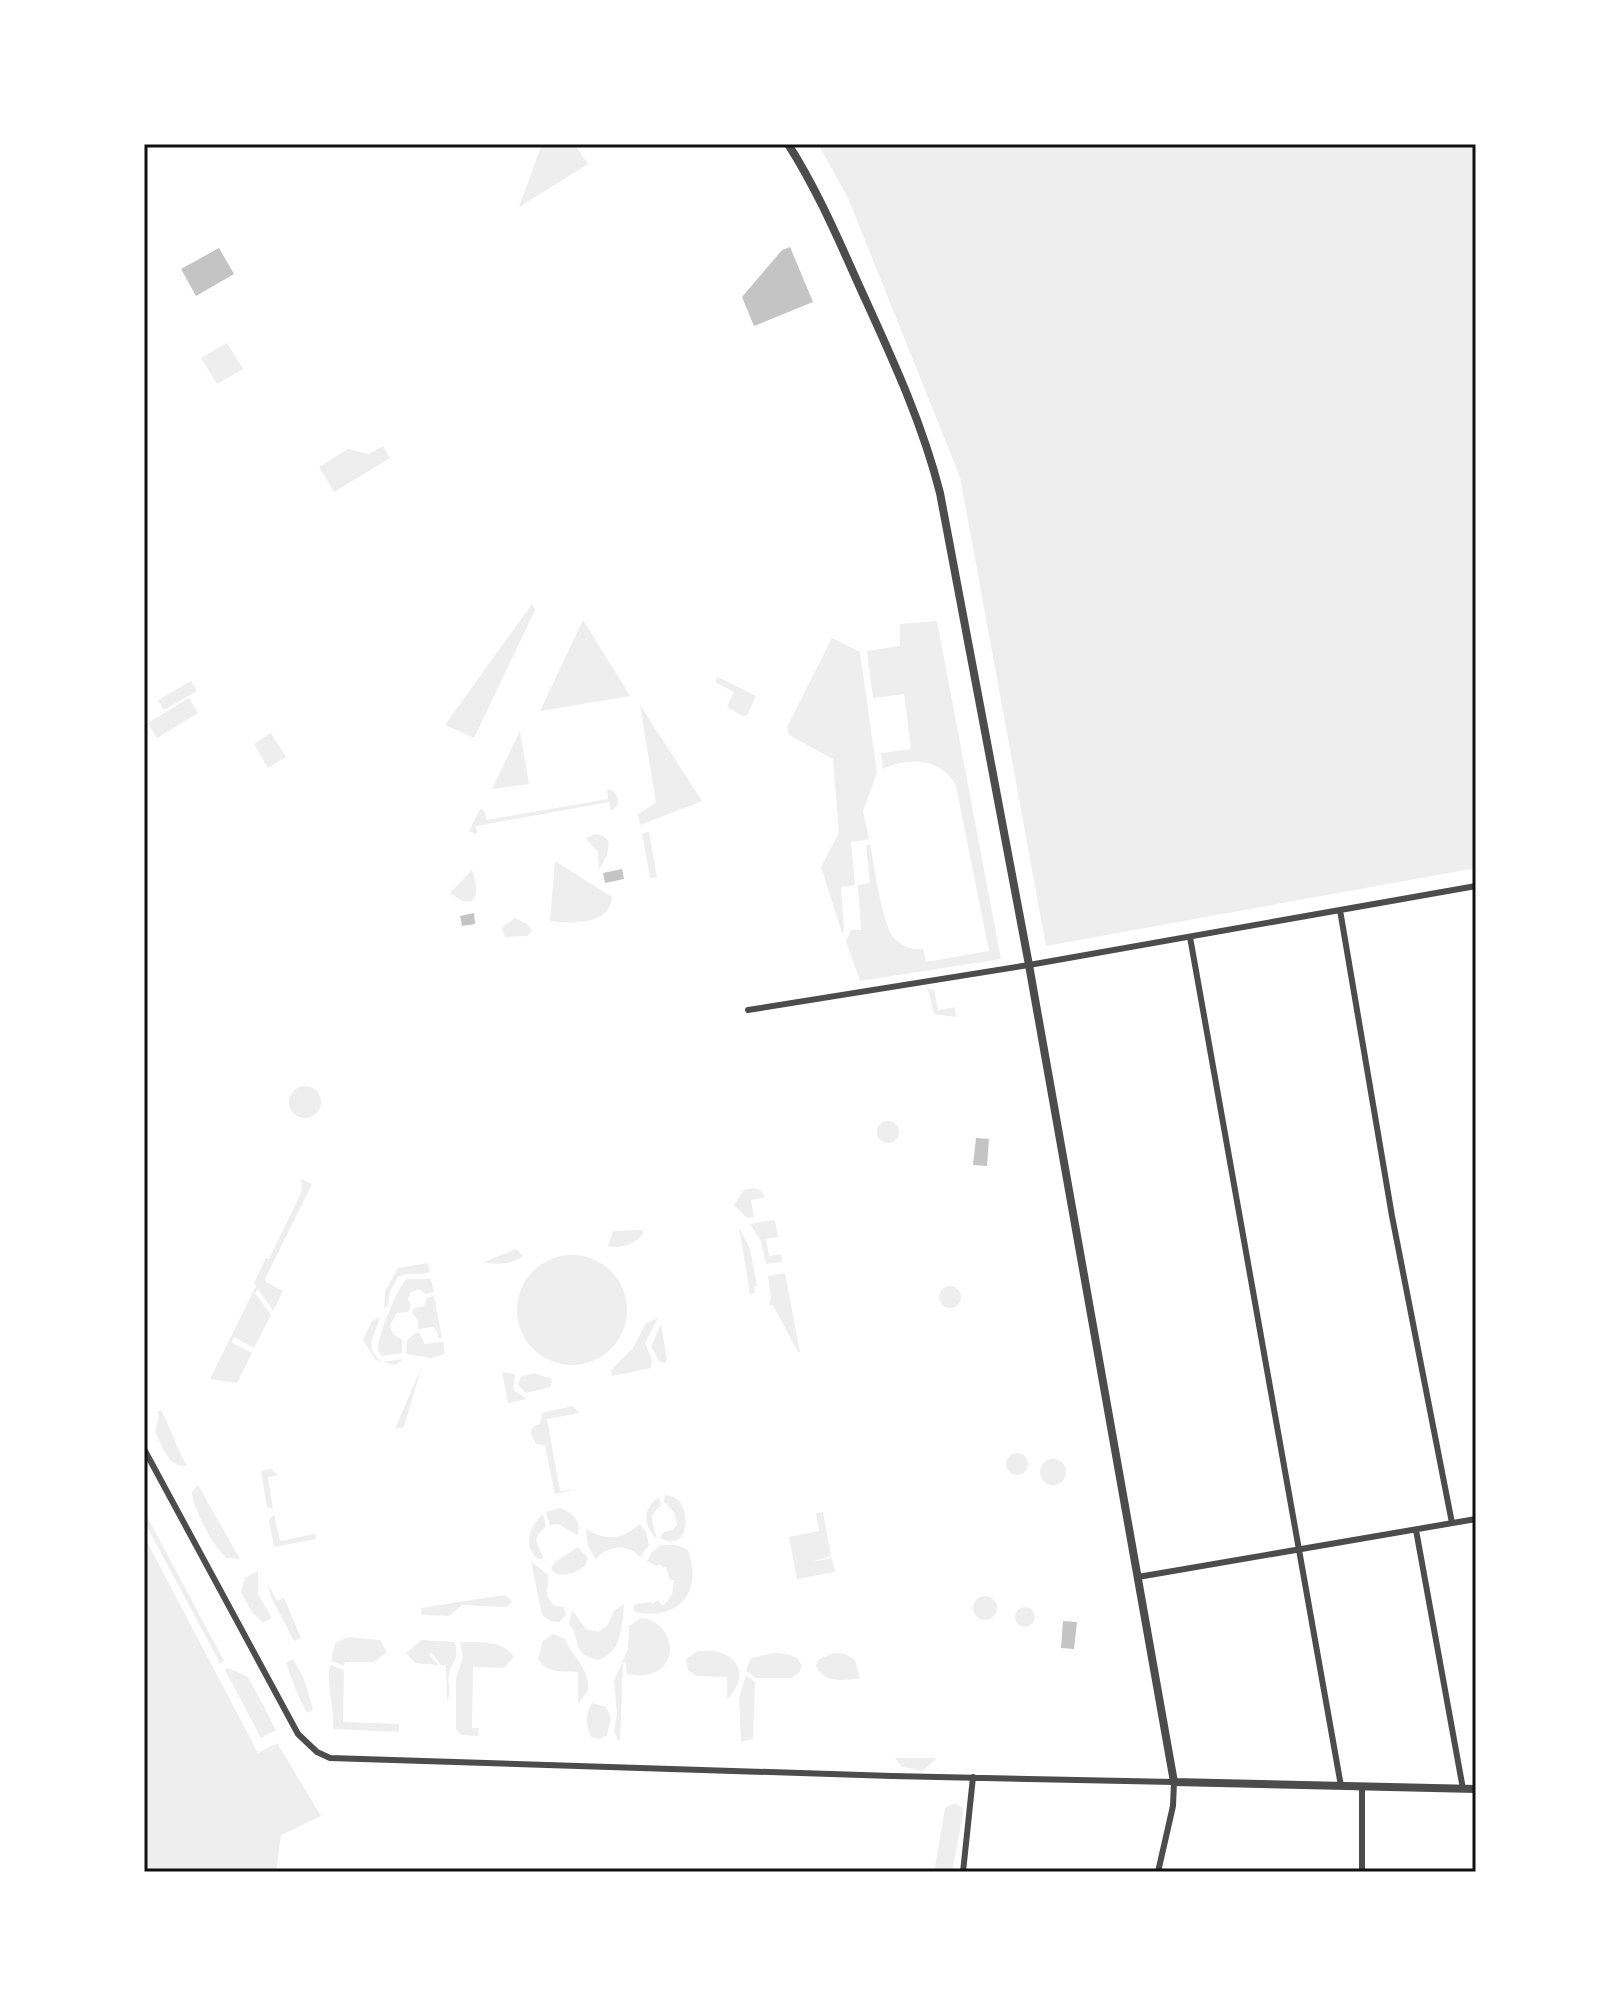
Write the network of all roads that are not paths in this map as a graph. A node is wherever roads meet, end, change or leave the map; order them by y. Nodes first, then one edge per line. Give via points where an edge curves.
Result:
1 (788, 144) edge
2 (1476, 886) edge
3 (1340, 910) junction
4 (1190, 937) junction
5 (1029, 965) junction
6 (748, 1010) dead end
7 (144, 1449) edge
8 (1476, 1519) edge
9 (1452, 1523) junction
10 (1416, 1530) junction
11 (1299, 1548) junction
12 (1138, 1577) junction
13 (973, 1777) junction
14 (1174, 1782) junction
15 (1341, 1786) junction
16 (1362, 1787) junction
17 (1463, 1789) junction
18 (1476, 1789) edge
19 (963, 1872) edge
20 (1158, 1872) edge
21 (1362, 1872) edge

1 - 5 street via 815,188 896,366 934,467
2 - 3 street
3 - 4 street
3 - 9 street
4 - 5 street
4 - 11 street
5 - 6 street
5 - 12 street
7 - 13 street via 298,1734 330,1758
8 - 9 street
9 - 10 street
10 - 11 street
10 - 17 street
11 - 12 street
11 - 15 street
12 - 14 street
13 - 14 street
13 - 19 street
14 - 15 street
14 - 20 street
15 - 16 street
16 - 17 street
16 - 21 street
17 - 18 street

